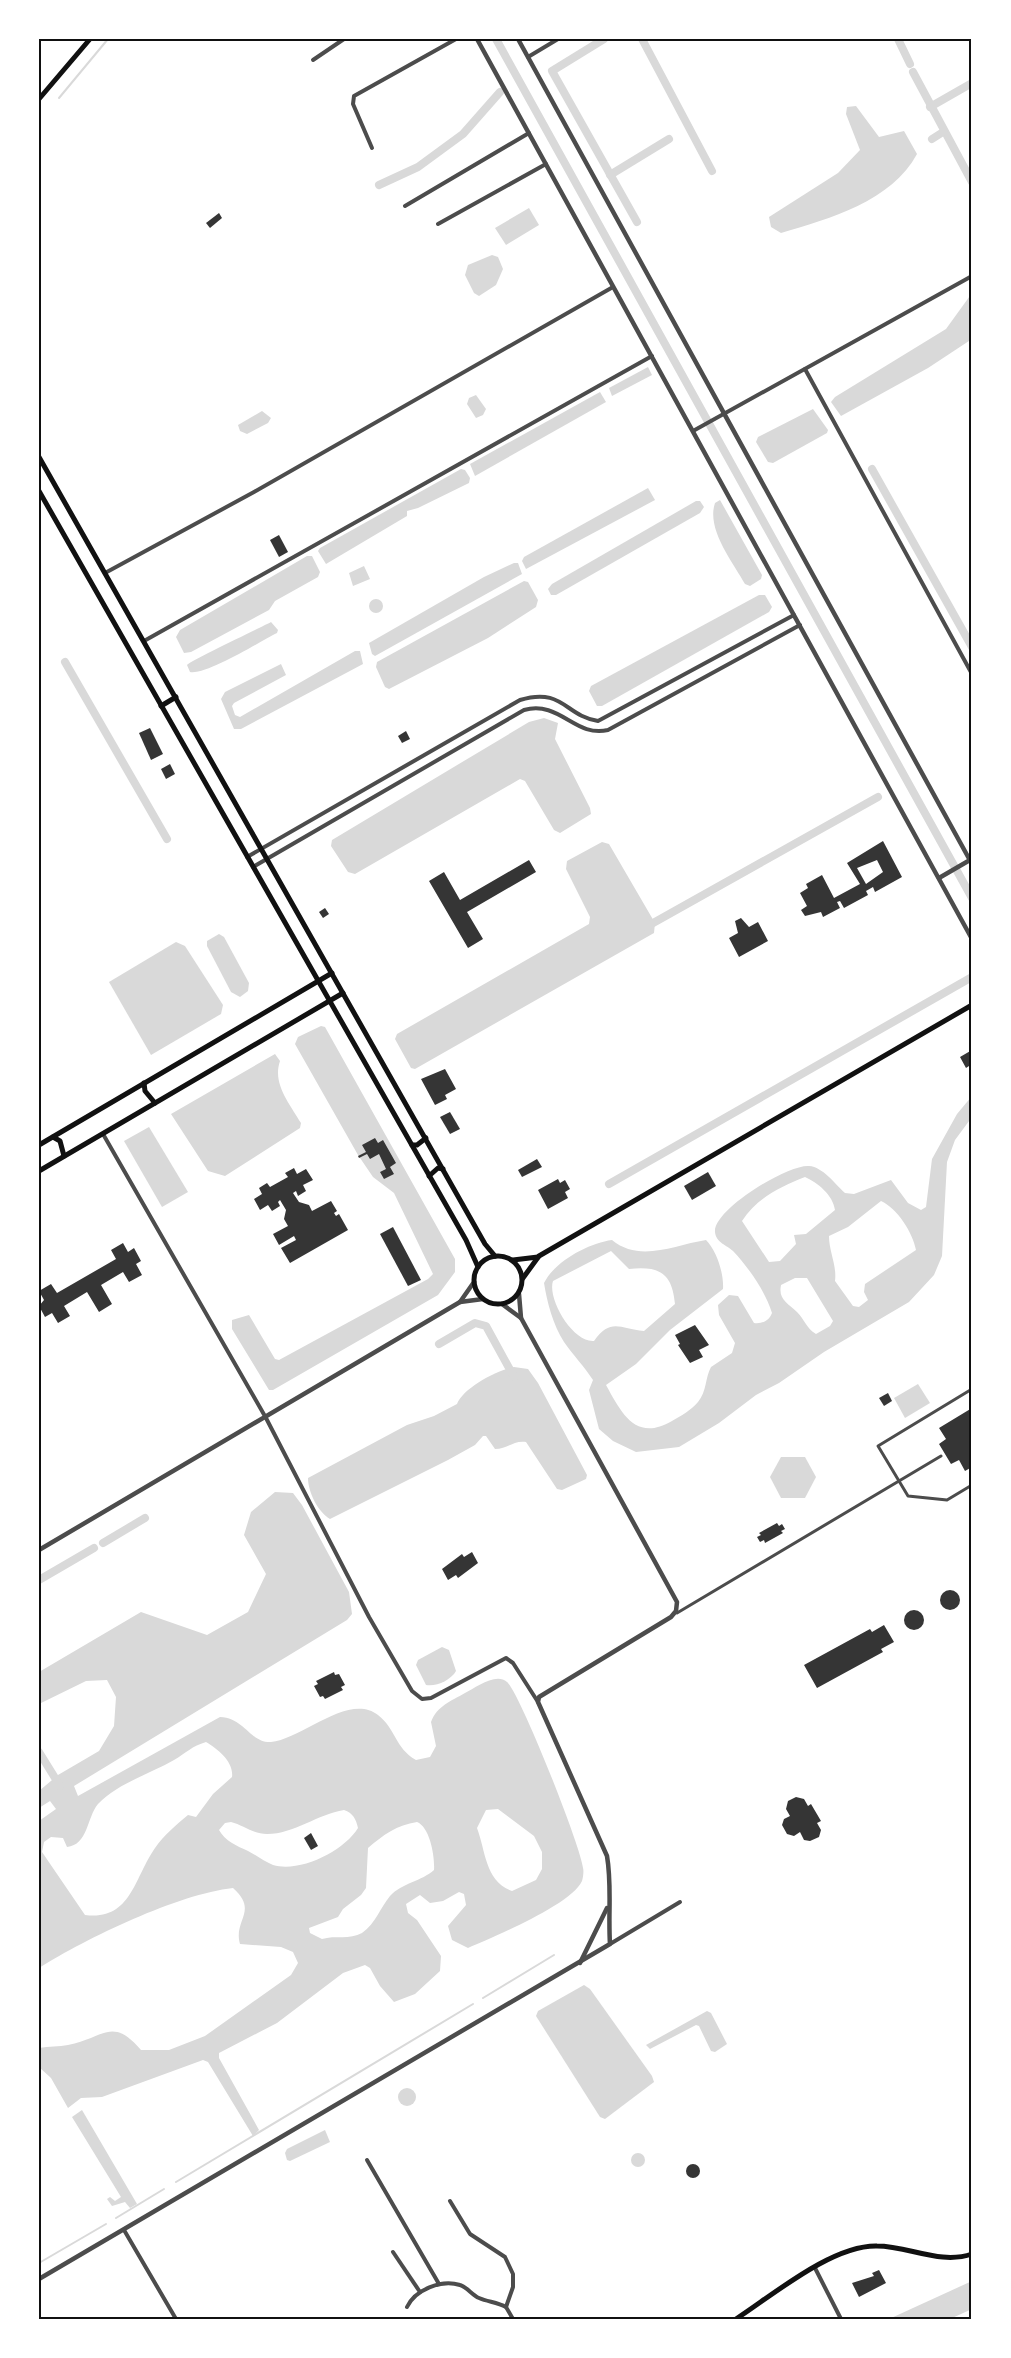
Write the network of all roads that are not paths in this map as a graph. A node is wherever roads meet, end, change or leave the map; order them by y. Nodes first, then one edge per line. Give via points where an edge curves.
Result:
1 (90, 39) edge
2 (344, 39) edge
3 (456, 39) edge
4 (477, 39) edge
5 (518, 39) edge
6 (558, 39) edge
7 (528, 57) junction
8 (313, 60) dead end
9 (39, 99) edge
10 (529, 134) junction
11 (372, 148) dead end
12 (546, 164) junction
13 (405, 206) dead end
14 (438, 224) dead end
15 (972, 276) edge
16 (613, 287) junction
17 (652, 356) junction
18 (805, 369) junction
19 (725, 413) junction
20 (693, 431) junction
21 (39, 457) edge
22 (39, 491) edge
23 (105, 573) junction
24 (794, 615) junction
25 (800, 625) junction
26 (144, 641) junction
27 (972, 674) edge
28 (176, 697) junction
29 (161, 706) junction
30 (261, 849) junction
31 (247, 857) junction
32 (267, 859) junction
33 (970, 862) edge
34 (253, 867) junction
35 (941, 876) junction
36 (972, 939) edge
37 (332, 973) junction
38 (317, 981) junction
39 (343, 993) junction
40 (329, 1001) junction
41 (972, 1005) edge
42 (144, 1083) junction
43 (155, 1103) junction
44 (103, 1134) junction
45 (52, 1137) junction
46 (426, 1138) junction
47 (39, 1145) edge
48 (412, 1145) junction
49 (64, 1156) junction
50 (443, 1169) junction
51 (39, 1171) edge
52 (429, 1176) junction
53 (495, 1256) junction
54 (538, 1257) junction
55 (512, 1260) junction
56 (478, 1267) junction
57 (523, 1278) junction
58 (474, 1282) junction
59 (519, 1294) junction
60 (483, 1299) junction
61 (460, 1302) junction
62 (502, 1304) junction
63 (521, 1318) junction
64 (972, 1389) edge
65 (266, 1418) junction
66 (941, 1456) dead end
67 (899, 1481) junction
68 (972, 1485) edge
69 (39, 1550) edge
70 (673, 1615) junction
71 (538, 1702) junction
72 (680, 1902) dead end
73 (608, 1906) junction
74 (610, 1944) junction
75 (580, 1963) junction
76 (367, 2160) dead end
77 (450, 2201) dead end
78 (124, 2230) junction
79 (393, 2252) dead end
80 (972, 2254) edge
81 (815, 2268) junction
82 (39, 2279) edge
83 (439, 2284) junction
84 (420, 2292) junction
85 (407, 2307) dead end
86 (506, 2307) junction
87 (176, 2319) edge
88 (513, 2319) edge
89 (736, 2319) edge
90 (841, 2319) edge

1 - 9 main road
2 - 8 street
3 - 11 street via 356,94 354,104
4 - 10 street
5 - 7 street
6 - 7 street
7 - 19 street
10 - 12 street
10 - 13 street
12 - 14 street
12 - 16 street
15 - 18 street
16 - 17 street
16 - 23 street
17 - 20 street
17 - 26 street
18 - 19 street
18 - 27 street
19 - 20 street
19 - 33 street
20 - 24 street
21 - 23 main road
22 - 29 main road
23 - 26 main road
24 - 25 street
24 - 30 street via 598,721 547,696 520,700
25 - 32 street via 608,730 590,732 545,708 524,711
25 - 35 street
26 - 28 main road
28 - 29 main road
28 - 30 main road
29 - 31 main road
30 - 31 street
30 - 32 main road
31 - 34 main road
32 - 34 street
32 - 37 main road
33 - 35 street
34 - 38 main road
35 - 36 street
37 - 38 main road
37 - 39 main road
38 - 40 main road
38 - 42 main road
39 - 40 main road
39 - 46 main road
40 - 43 main road
40 - 48 main road
41 - 54 main road
42 - 43 main road
42 - 45 main road
43 - 44 main road
44 - 49 main road
44 - 65 street
45 - 47 main road
45 - 49 main road via 60,1141
46 - 48 main road
46 - 50 main road
48 - 52 main road
49 - 51 main road
50 - 52 main road via 438,1168
50 - 53 main road
52 - 56 main road
53 - 55 main road
53 - 56 main road
54 - 55 main road
54 - 57 main road
55 - 57 main road
56 - 58 main road
57 - 59 main road
58 - 60 main road
58 - 61 street
59 - 62 main road
59 - 63 street
60 - 61 street
60 - 62 main road
61 - 65 street
62 - 63 street
63 - 70 street via 674,1594 677,1602
64 - 67 street via 878,1446
65 - 69 street
65 - 71 street via 369,1617 412,1691 422,1698 431,1698 506,1658
66 - 67 street
67 - 68 street via 908,1496 947,1500
67 - 70 street
70 - 71 street via 542,1694
71 - 73 street via 607,1856 612,1882
72 - 74 street
73 - 74 street
73 - 75 street
74 - 75 street
75 - 78 street
76 - 83 street
77 - 86 street via 470,2234 505,2257 513,2274
78 - 82 street
78 - 87 street
79 - 84 street
80 - 81 main road via 951,2258 874,2245 853,2249
81 - 89 main road
81 - 90 street
83 - 84 street
83 - 86 street via 461,2285 475,2296
84 - 85 street via 411,2297
86 - 88 street

